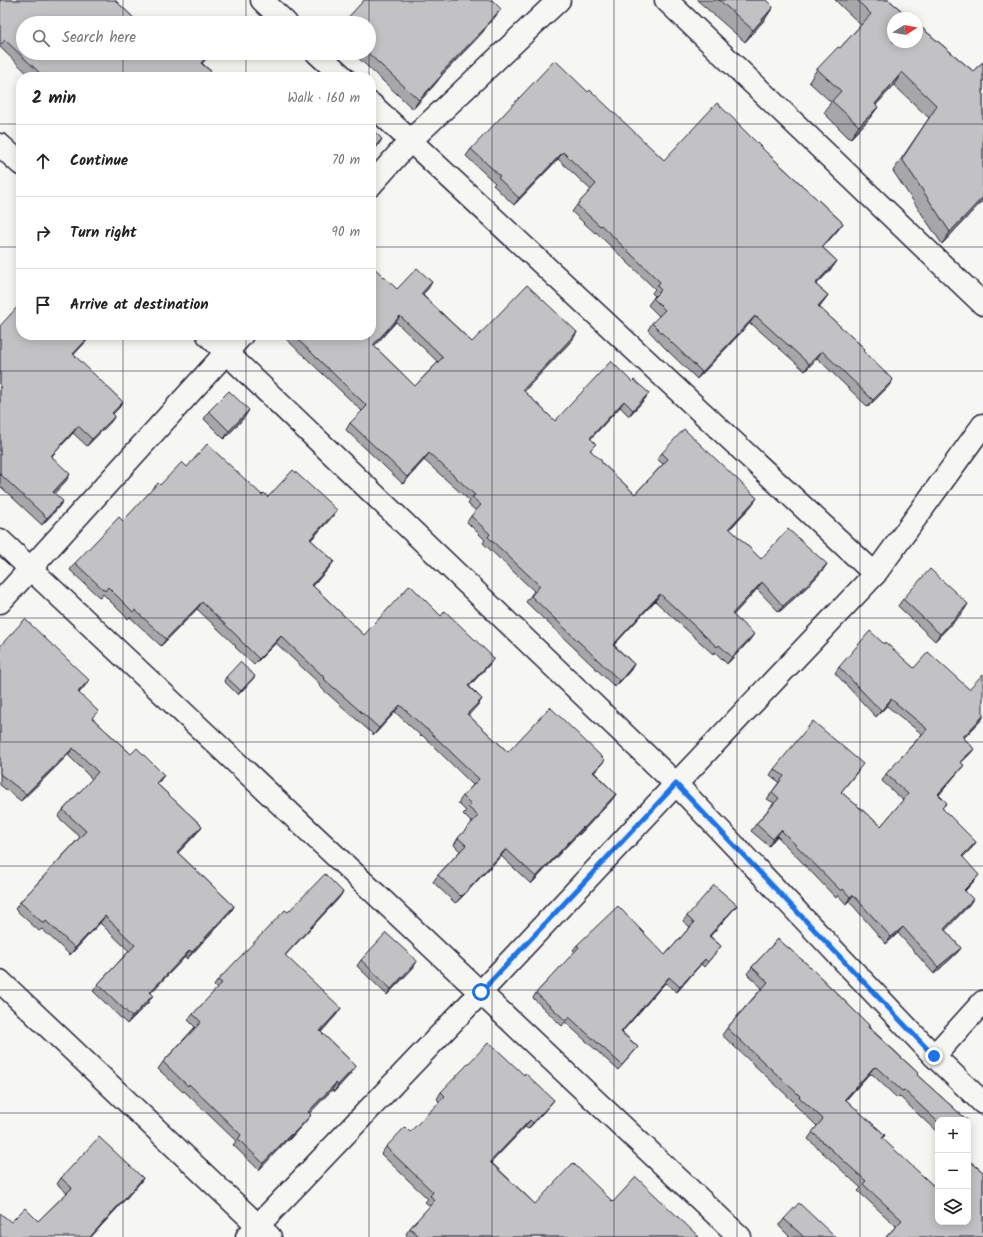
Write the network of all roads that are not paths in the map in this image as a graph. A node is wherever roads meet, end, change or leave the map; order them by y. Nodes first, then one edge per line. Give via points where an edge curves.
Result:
1 (262, 0) edge
2 (559, 0) edge
3 (666, 0) edge
4 (279, 16) edge
5 (325, 60) edge
6 (338, 72) edge
7 (376, 109) edge
8 (410, 140) junction
9 (0, 145) edge
10 (16, 159) edge
11 (376, 179) edge
12 (983, 304) edge
13 (214, 340) edge
14 (238, 340) edge
15 (227, 352) junction
16 (983, 425) edge
17 (0, 540) edge
18 (30, 568) junction
19 (875, 574) junction
20 (0, 602) edge
21 (676, 784) junction
22 (0, 981) edge
23 (481, 992) junction
24 (983, 1002) edge
25 (934, 1056) junction
26 (983, 1103) edge
27 (258, 1233) edge
28 (740, 1237) edge

1 - 4 street
2 - 8 street
3 - 12 street
5 - 6 street
7 - 8 street
8 - 11 street
8 - 19 street
9 - 10 street
13 - 15 street
14 - 15 street
15 - 18 street
15 - 21 street
16 - 19 street
17 - 18 street
18 - 20 street
18 - 23 street
19 - 21 street
21 - 23 street
21 - 25 street
22 - 27 street
23 - 27 street
23 - 28 street
24 - 25 street
25 - 26 street

